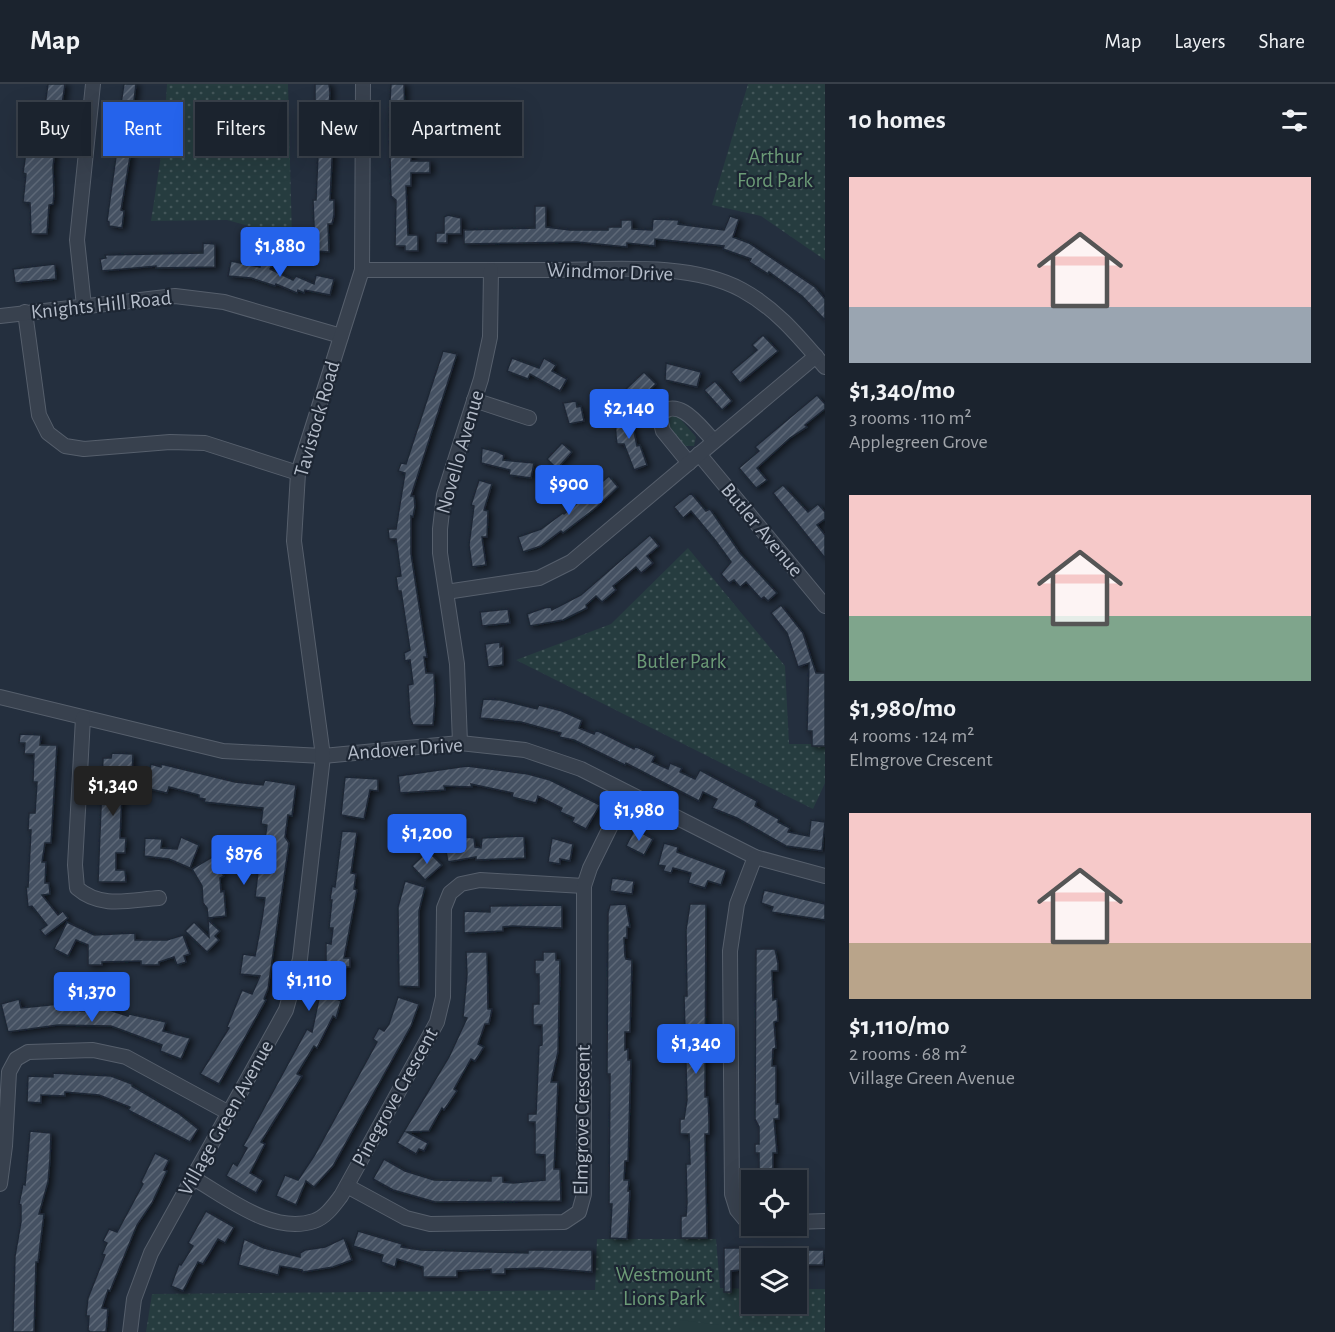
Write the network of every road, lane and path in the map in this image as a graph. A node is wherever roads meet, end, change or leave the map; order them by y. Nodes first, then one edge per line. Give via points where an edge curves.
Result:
1 (93, 84) edge
2 (363, 84) edge
3 (362, 270) junction
4 (491, 270) junction
5 (84, 306) junction
6 (25, 312) junction
7 (0, 316) edge
8 (341, 336) junction
9 (820, 362) edge
10 (474, 400) junction
11 (529, 418) dead end
12 (714, 441) junction
13 (694, 459) junction
14 (298, 473) junction
15 (446, 591) junction
16 (825, 606) edge
17 (0, 697) edge
18 (83, 717) junction
19 (460, 743) junction
20 (323, 756) junction
21 (627, 793) junction
22 (755, 857) junction
23 (825, 876) edge
24 (585, 886) junction
25 (159, 898) dead end
26 (229, 1113) junction
27 (193, 1178) junction
28 (0, 1184) edge
29 (347, 1186) junction
30 (741, 1215) edge
31 (825, 1221) edge
32 (807, 1222) edge
33 (130, 1332) edge

1 - 5 street via 77,240
2 - 3 street, Tavistock Road
3 - 4 street, Windmor Drive
3 - 8 street, Tavistock Road
4 - 9 street, Windmor Drive via 652,269 701,276 740,289 767,305
4 - 10 street, Novello Avenue via 490,337
5 - 6 street, Knights Hill Road
5 - 8 street, Knights Hill Road via 175,296 216,301
6 - 7 street, Knights Hill Road
6 - 14 street via 39,415 48,433 65,446 84,449 205,443
8 - 14 street, Tavistock Road
9 - 12 street
10 - 11 street
10 - 15 street, Novello Avenue via 444,495 440,529
12 - 13 street
12 - 13 street, Butler Avenue via 684,411 665,408 659,415 663,431
13 - 15 street via 571,562 539,578
13 - 16 street, Butler Avenue
14 - 20 street, Tavistock Road via 294,541
15 - 19 street, Novello Avenue via 457,664
17 - 18 street, Andover Drive
18 - 20 street, Andover Drive via 223,751
18 - 25 street via 77,888 89,898 104,902
19 - 20 street, Andover Drive
19 - 21 street, Andover Drive via 525,750 580,769
20 - 26 street, Village Green Avenue via 300,959 286,1010
21 - 22 street, Andover Drive
21 - 24 street, Elmgrove Crescent
22 - 23 street, Andover Drive
22 - 30 street via 737,904 730,951 732,1194
24 - 29 street, Pinegrove Crescent via 480,880 461,884 450,893 444,908 443,996 437,1022
24 - 29 street, Elmgrove Crescent via 584,1194 579,1212 564,1222 430,1224 406,1218
26 - 27 street, Village Green Avenue
26 - 28 street via 126,1057 93,1050 28,1052 16,1059 9,1072
27 - 29 street, Pinegrove Crescent via 272,1222 294,1224 315,1221 328,1212
27 - 33 street, Village Green Avenue via 151,1253 134,1299
31 - 32 street

